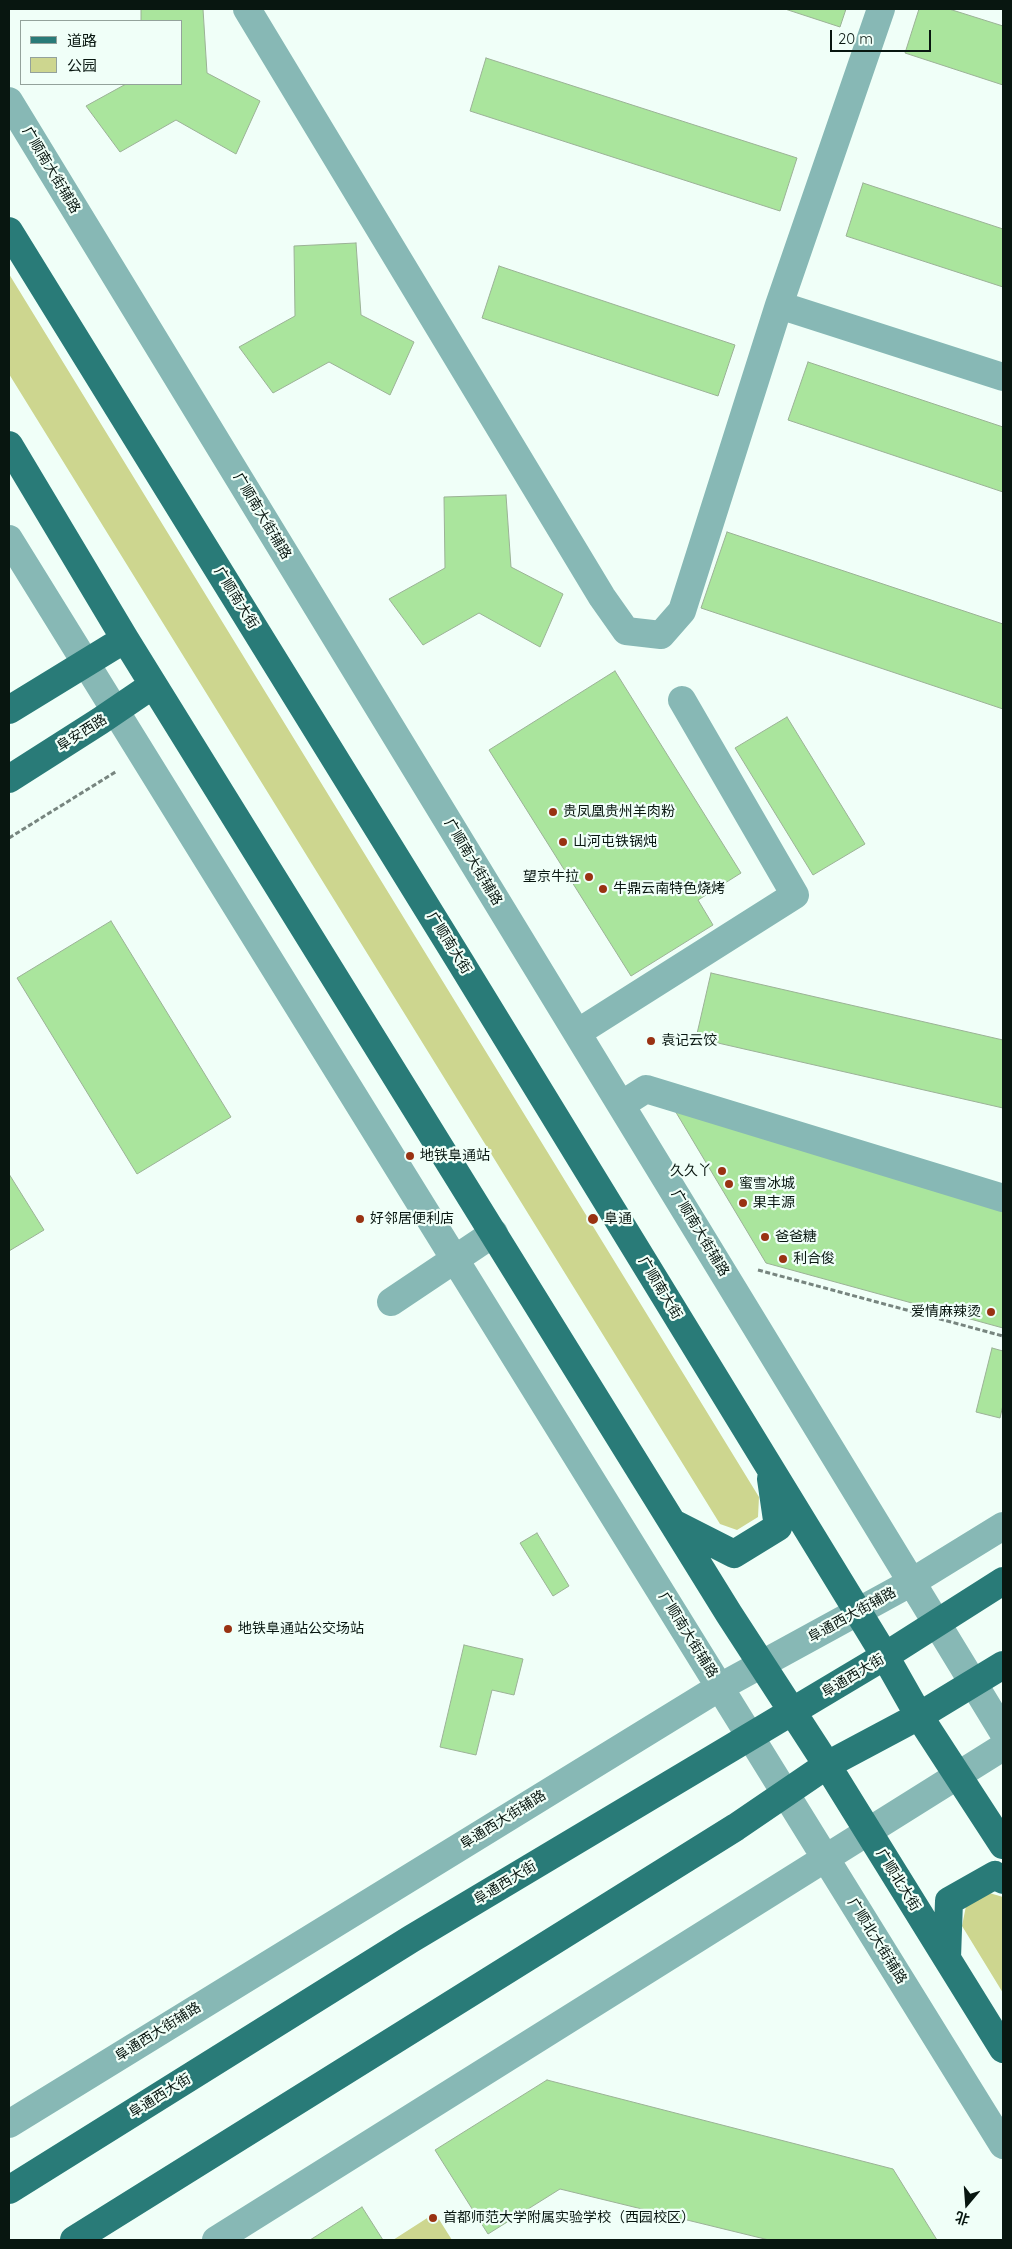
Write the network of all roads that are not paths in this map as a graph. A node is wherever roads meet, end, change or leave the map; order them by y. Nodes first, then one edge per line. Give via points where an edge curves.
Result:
1 (247, 9) edge
2 (881, 9) edge
3 (9, 101) edge
4 (9, 231) edge
5 (779, 305) junction
6 (1003, 377) edge
7 (9, 445) edge
8 (9, 539) edge
9 (125, 639) junction
10 (86, 662) junction
11 (154, 685) junction
12 (682, 700) dead end
13 (9, 710) edge
14 (117, 710) junction
15 (9, 778) edge
16 (577, 1033) junction
17 (621, 1104) junction
18 (1003, 1198) edge
19 (494, 1232) junction
20 (455, 1258) junction
21 (391, 1302) dead end
22 (768, 1465) junction
23 (673, 1523) junction
24 (1003, 1526) edge
25 (1003, 1581) edge
26 (912, 1582) junction
27 (858, 1612) junction
28 (938, 1623) junction
29 (885, 1656) junction
30 (762, 1664) junction
31 (1003, 1665) edge
32 (975, 1684) junction
33 (720, 1687) junction
34 (792, 1711) junction
35 (920, 1716) junction
36 (1003, 1732) edge
37 (750, 1736) junction
38 (1003, 1747) edge
39 (827, 1765) junction
40 (958, 1775) junction
41 (786, 1794) junction
42 (868, 1831) junction
43 (1003, 1845) edge
44 (825, 1858) junction
45 (1003, 1880) edge
46 (947, 1958) junction
47 (1003, 2049) edge
48 (9, 2124) edge
49 (1003, 2145) edge
50 (9, 2190) edge
51 (74, 2240) edge
52 (216, 2240) edge

1 - 5 street via 626,631 661,635 682,611
2 - 5 street
3 - 16 street, 广顺南大街辅路
4 - 22 main road, 广顺南大街
5 - 6 street
7 - 9 main road
8 - 10 street, 广顺南大街辅路
9 - 10 main road
9 - 11 main road
10 - 13 main road
10 - 14 street, 广顺南大街辅路
11 - 14 main road, 阜安西路
11 - 19 main road
12 - 16 street via 795,895
14 - 15 main road, 阜安西路
14 - 20 street, 广顺南大街辅路
16 - 17 street, 广顺南大街辅路
17 - 18 street via 646,1089
17 - 26 street, 广顺南大街辅路
19 - 20 street
19 - 23 main road
20 - 21 street
20 - 33 street, 广顺南大街辅路
22 - 23 main road via 778,1527 764,1536 734,1554
22 - 27 main road, 广顺南大街
23 - 30 main road
24 - 26 street, 阜通西大街辅路
25 - 28 main road, 阜通西大街
26 - 27 street, 阜通西大街辅路
26 - 28 street, 广顺南大街辅路
27 - 29 main road, 广顺南大街
27 - 30 street, 阜通西大街辅路
28 - 29 main road, 阜通西大街
28 - 32 street
29 - 34 main road, 阜通西大街
29 - 35 main road, 广顺南大街
30 - 33 street, 阜通西大街辅路
30 - 34 main road
31 - 32 main road
32 - 35 main road
32 - 36 street
33 - 37 street, 广顺南大街辅路
33 - 48 street, 阜通西大街辅路
34 - 37 main road, 阜通西大街
34 - 39 main road, 广顺北大街
35 - 39 main road
35 - 40 main road
37 - 41 street, 广顺北大街辅路
37 - 50 main road, 阜通西大街 via 420,1934
38 - 40 street
39 - 41 main road
39 - 42 main road, 广顺北大街
40 - 42 street
40 - 43 main road
41 - 44 street, 广顺北大街辅路
41 - 51 main road
42 - 44 street
42 - 46 main road, 广顺北大街
44 - 49 street, 广顺北大街辅路
44 - 52 street
45 - 46 main road via 995,1875 949,1901
46 - 47 main road, 广顺北大街

